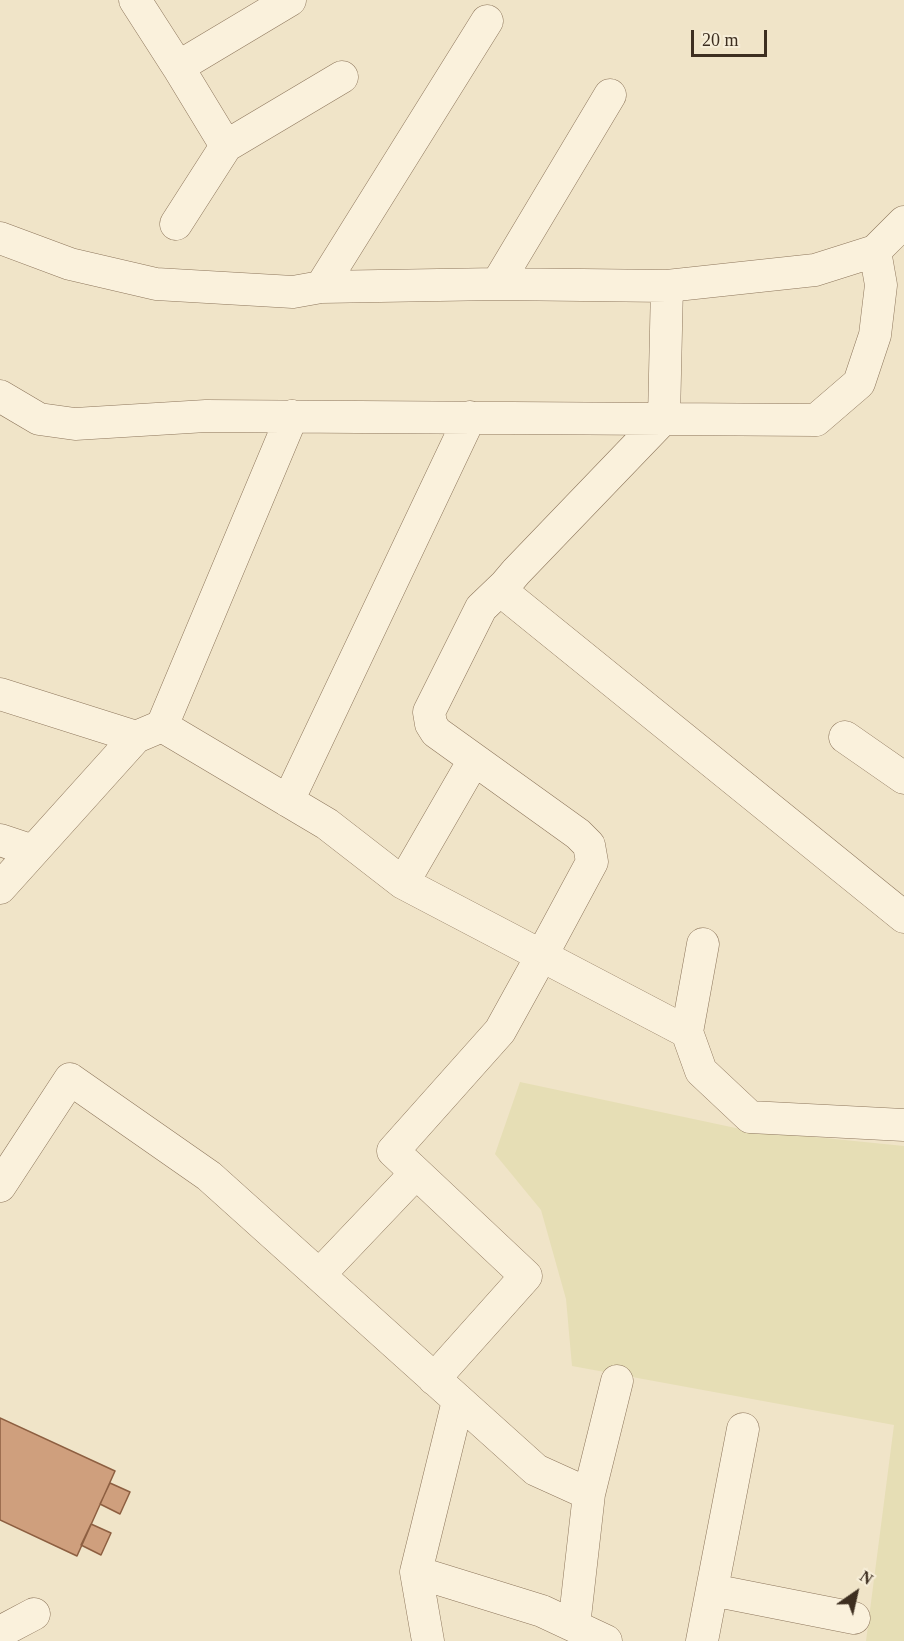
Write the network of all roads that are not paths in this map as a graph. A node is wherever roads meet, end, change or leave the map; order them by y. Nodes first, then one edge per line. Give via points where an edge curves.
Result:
1 (135, 0) edge
2 (290, 0) edge
3 (487, 21) dead end
4 (178, 67) junction
5 (342, 77) dead end
6 (610, 95) dead end
7 (226, 146) junction
8 (904, 222) edge
9 (177, 224) dead end
10 (0, 238) edge
11 (875, 250) junction
12 (497, 284) junction
13 (667, 286) junction
14 (321, 287) junction
15 (0, 396) edge
16 (292, 416) junction
17 (470, 417) junction
18 (664, 418) junction
19 (506, 585) junction
20 (0, 694) edge
21 (149, 731) junction
22 (845, 737) dead end
23 (474, 760) junction
24 (904, 778) edge
25 (288, 801) junction
26 (0, 840) edge
27 (33, 851) junction
28 (403, 883) junction
29 (0, 888) edge
30 (904, 917) edge
31 (703, 944) dead end
32 (542, 955) junction
33 (687, 1032) junction
34 (904, 1125) edge
35 (416, 1173) junction
36 (0, 1186) edge
37 (319, 1275) junction
38 (434, 1379) junction
39 (616, 1381) dead end
40 (458, 1401) junction
41 (743, 1429) dead end
42 (588, 1494) junction
43 (416, 1572) junction
44 (712, 1590) junction
45 (34, 1614) dead end
46 (854, 1618) dead end
47 (574, 1626) junction
48 (0, 1632) edge
49 (428, 1641) edge
50 (606, 1641) edge
51 (702, 1641) edge

1 - 4 street
2 - 4 street
3 - 14 street
4 - 7 street
5 - 7 street
6 - 12 street
7 - 9 street
8 - 11 street
10 - 14 street via 70,264 156,284 293,292
11 - 13 street via 815,270
11 - 18 street via 881,285 875,335 859,383 816,420
12 - 13 street
12 - 14 street
13 - 18 street
15 - 16 street via 39,419 75,424 206,416
16 - 17 street
16 - 21 street
17 - 18 street
17 - 25 street
18 - 19 street
19 - 23 street via 481,608 429,712 436,732
19 - 30 street via 510,598
20 - 21 street
21 - 25 street
21 - 27 street
22 - 24 street
23 - 28 street
23 - 32 street via 589,845 592,862
25 - 28 street via 327,824
26 - 27 street
27 - 29 street
28 - 32 street
31 - 33 street
32 - 33 street
32 - 35 street via 500,1030 393,1151
33 - 34 street via 701,1071 750,1117
35 - 37 street
35 - 38 street via 526,1276
36 - 37 street via 70,1079 209,1176
37 - 38 street
38 - 40 street
39 - 42 street
40 - 42 street via 536,1470
40 - 43 street
41 - 44 street
42 - 47 street
43 - 47 street via 542,1611
43 - 49 street
44 - 46 street
44 - 51 street
45 - 48 street
47 - 50 street

